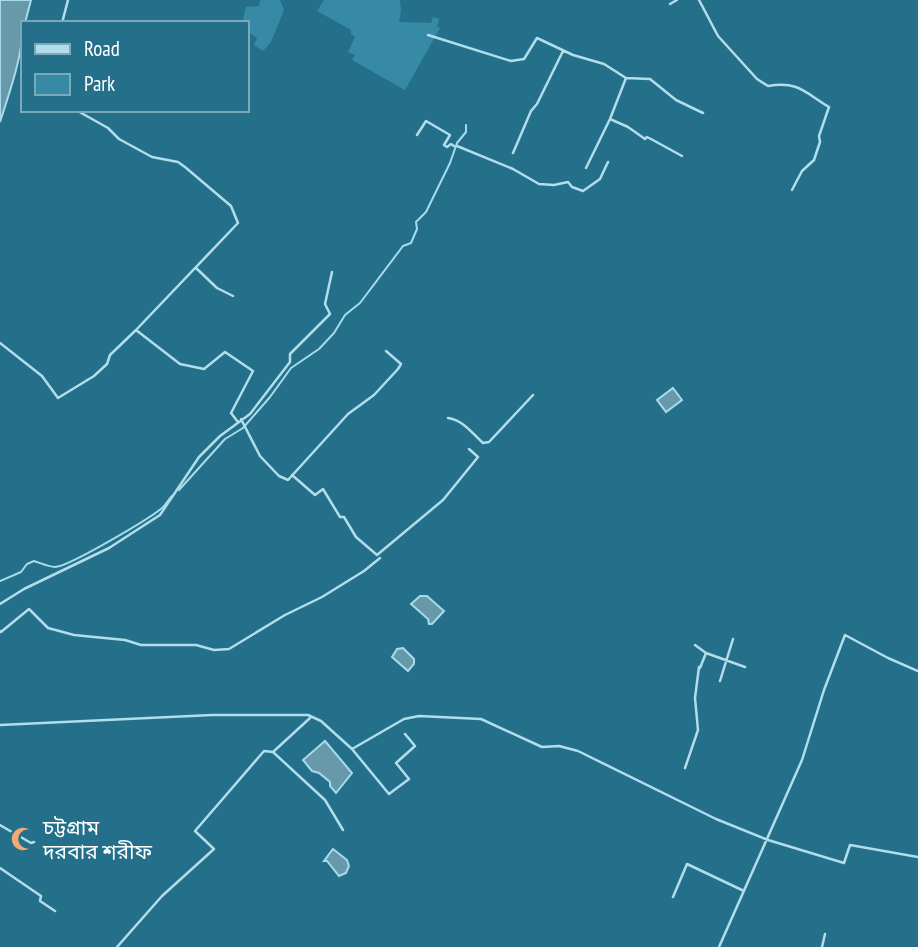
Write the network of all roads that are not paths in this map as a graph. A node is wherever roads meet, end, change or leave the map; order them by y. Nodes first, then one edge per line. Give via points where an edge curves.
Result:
1 (68, 0) edge
2 (677, 0) edge
3 (699, 0) edge
4 (670, 4) dead end
5 (63, 21) edge
6 (428, 35) dead end
7 (563, 51) junction
8 (626, 78) junction
9 (80, 112) edge
10 (704, 113) dead end
11 (610, 119) junction
12 (417, 135) dead end
13 (513, 153) dead end
14 (682, 156) dead end
15 (608, 162) dead end
16 (586, 167) dead end
17 (792, 190) dead end
18 (196, 268) junction
19 (332, 272) dead end
20 (233, 296) dead end
21 (136, 330) junction
22 (0, 343) edge
23 (386, 351) dead end
24 (533, 395) dead end
25 (447, 418) dead end
26 (240, 421) junction
27 (468, 449) dead end
28 (292, 475) junction
29 (380, 558) dead end
30 (0, 604) edge
31 (0, 631) edge
32 (733, 639) dead end
33 (695, 645) dead end
34 (706, 653) junction
35 (727, 660) junction
36 (745, 667) dead end
37 (918, 671) edge
38 (720, 681) dead end
39 (311, 717) junction
40 (0, 725) edge
41 (405, 734) dead end
42 (352, 748) junction
43 (273, 752) junction
44 (685, 768) dead end
45 (0, 825) edge
46 (343, 830) dead end
47 (768, 840) junction
48 (34, 842) dead end
49 (918, 857) edge
50 (0, 868) edge
51 (744, 891) junction
52 (673, 897) dead end
53 (55, 911) dead end
54 (825, 934) dead end
55 (117, 947) edge
56 (719, 947) edge
57 (821, 947) edge

1 - 5 street
2 - 4 street
3 - 17 street via 718,36 757,79 768,86 784,83 829,107 814,160
6 - 7 street via 511,61 524,59 537,38
7 - 8 street via 604,64
7 - 13 street
8 - 10 street via 650,79 676,100
8 - 11 street
9 - 18 street via 152,157 178,162 231,206 237,223
11 - 14 street
11 - 16 street
12 - 15 street via 426,121 450,135 447,147 451,144 539,184 568,182 583,191 600,179
18 - 20 street
18 - 21 street
19 - 26 street via 325,304 330,314 290,354 290,362
21 - 22 street via 94,376 58,398 42,376
21 - 26 street via 180,364 204,369 225,352 253,371 231,413
23 - 28 street via 401,364 398,369 348,414
24 - 25 street via 489,442 483,443 463,424
26 - 28 street via 260,456 284,480
26 - 30 street via 199,457 160,515 109,548
27 - 28 street via 478,457 443,500 376,555 356,537 323,489 315,495
29 - 31 street via 229,649 141,645 74,635 48,628 29,609
32 - 35 street
33 - 34 street
34 - 35 street
34 - 44 street via 695,698 698,730
35 - 36 street
35 - 38 street
37 - 47 street via 845,635
39 - 40 street via 212,715
39 - 42 street
39 - 43 street
41 - 42 street via 415,746 396,763 409,779 389,794
42 - 47 street via 404,719 481,719 542,747 578,751
43 - 46 street via 325,800
43 - 55 street via 264,751 195,831 214,849 162,896
45 - 48 street
47 - 49 street via 844,863 850,845
47 - 51 street
50 - 53 street
51 - 52 street via 687,864
51 - 56 street
54 - 57 street

